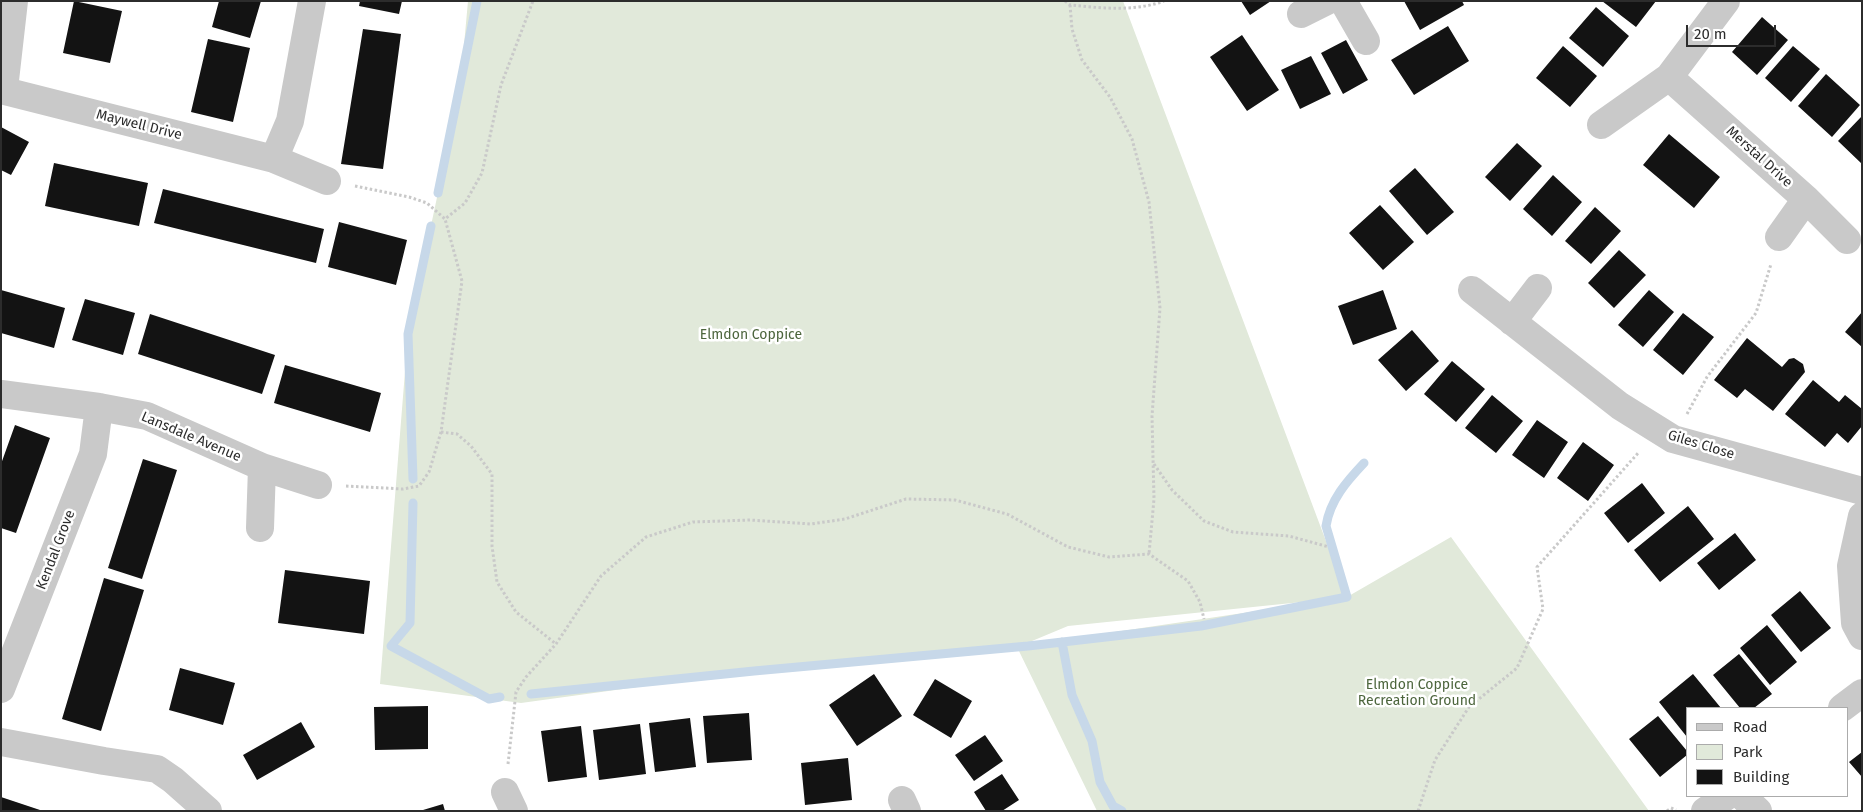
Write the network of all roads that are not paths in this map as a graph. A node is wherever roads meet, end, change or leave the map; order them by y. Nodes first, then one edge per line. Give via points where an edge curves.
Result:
1 (14, 1) edge
2 (312, 1) edge
3 (1327, 1) edge
4 (1343, 1) edge
5 (1726, 1) edge
6 (1301, 14) dead end
7 (1366, 42) dead end
8 (1669, 77) junction
9 (2, 89) edge
10 (1601, 124) dead end
11 (274, 160) junction
12 (327, 181) road end
13 (1806, 198) junction
14 (1779, 237) road end
15 (1847, 240) dead end
16 (1538, 288) dead end
17 (1472, 290) dead end
18 (1512, 322) junction
19 (1, 394) edge
20 (99, 407) junction
21 (262, 468) junction
22 (318, 485) road end
23 (1862, 491) edge
24 (1862, 516) edge
25 (260, 528) dead end
26 (1862, 636) edge
27 (1, 689) edge
28 (1862, 693) edge
29 (1843, 707) edge
30 (1, 742) edge
31 (1726, 797) edge
32 (1743, 797) edge
33 (208, 811) edge
34 (1705, 811) edge
35 (1758, 811) edge

1 - 9 street, Maywell Drive
2 - 11 street via 290,121
3 - 6 street
4 - 7 street
5 - 8 street
8 - 10 street
8 - 13 street, Merstal Drive
9 - 11 street, Maywell Drive
11 - 12 street, Maywell Drive
13 - 14 street
13 - 15 street, Merstal Drive
16 - 18 street
17 - 18 street, Giles Close
18 - 23 street, Giles Close via 1620,406 1666,435
19 - 20 street, Lansdale Avenue
20 - 21 street, Lansdale Avenue via 147,416
20 - 27 street, Kendal Grove via 93,454
21 - 22 street, Lansdale Avenue
21 - 25 street
24 - 26 street via 1851,566 1855,623
28 - 29 street
30 - 33 street via 157,769
31 - 34 street
32 - 35 street

